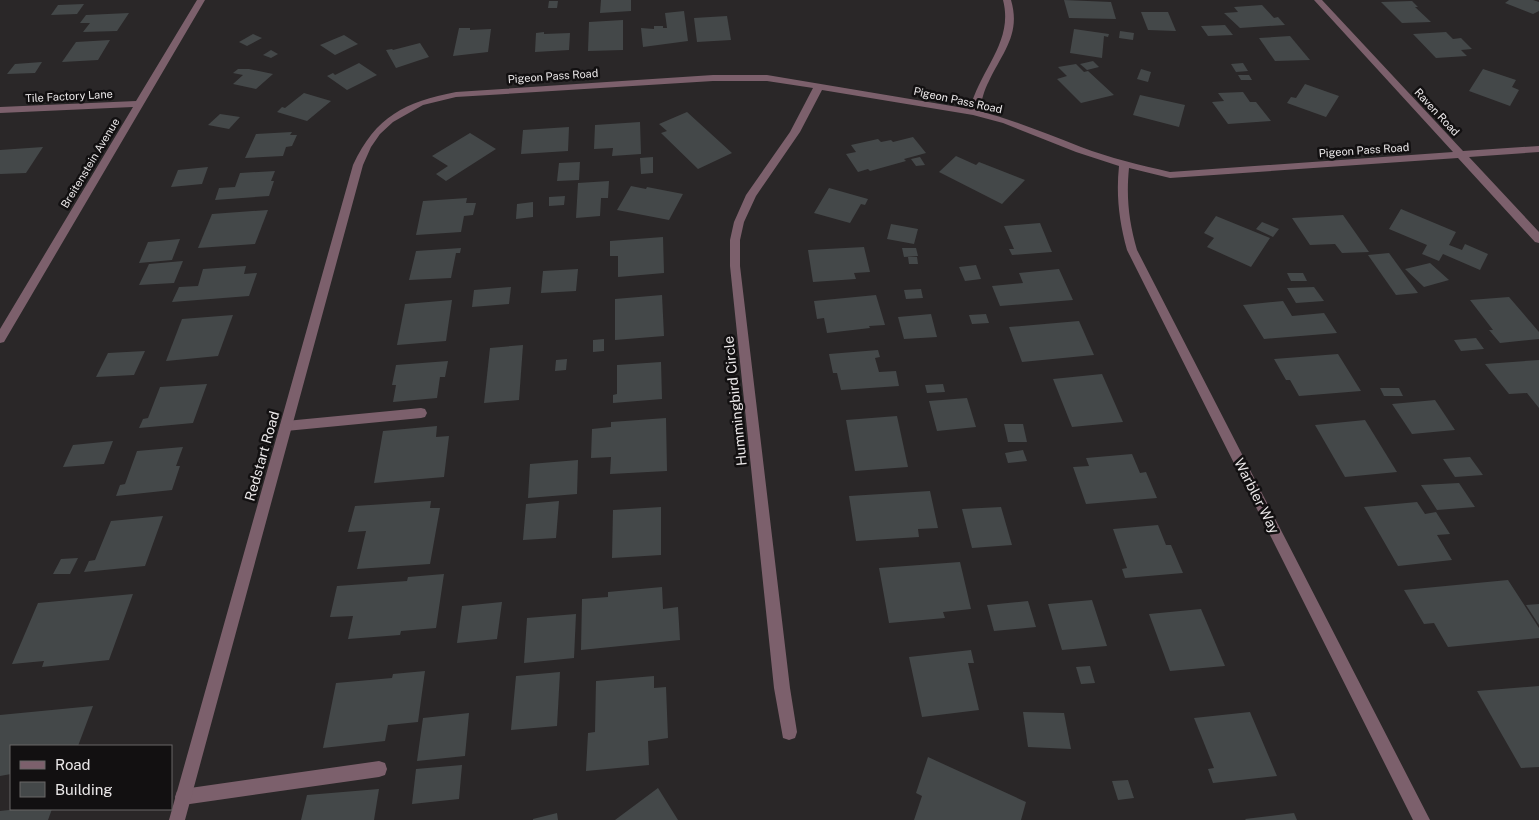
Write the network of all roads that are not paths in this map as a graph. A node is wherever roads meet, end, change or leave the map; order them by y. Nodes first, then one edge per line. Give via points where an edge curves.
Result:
1 (201, 0) edge
2 (1007, 0) edge
3 (1318, 0) edge
4 (818, 88) junction
5 (139, 104) junction
6 (0, 110) edge
7 (974, 112) junction
8 (398, 114) joint
9 (1539, 149) edge
10 (1461, 154) junction
11 (1124, 164) junction
12 (1539, 239) edge
13 (0, 339) edge
14 (421, 413) dead end
15 (286, 426) junction
16 (789, 732) dead end
17 (379, 770) dead end
18 (183, 797) junction
19 (176, 820) edge
20 (1422, 820) edge

1 - 5 street, Breitenstein Avenue
2 - 7 street via 1011,10 1011,28 979,90
3 - 10 street, Raven Road
4 - 7 street, Pigeon Pass Road
4 - 8 street, Pigeon Pass Road via 748,77 524,89 448,95 430,99
4 - 16 street, Hummingbird Circle via 795,132 751,195 738,222 735,240 736,276
5 - 6 street, Tile Factory Lane
5 - 13 street, Breitenstein Avenue
7 - 11 street, Pigeon Pass Road
8 - 15 street, Redstart Road via 378,130 364,148
9 - 10 street, Pigeon Pass Road
10 - 11 street, Pigeon Pass Road via 1170,175
10 - 12 street, Raven Road
11 - 20 street, Warbler Way via 1121,192 1132,250
14 - 15 street
15 - 18 street, Redstart Road
17 - 18 street
18 - 19 street, Redstart Road

